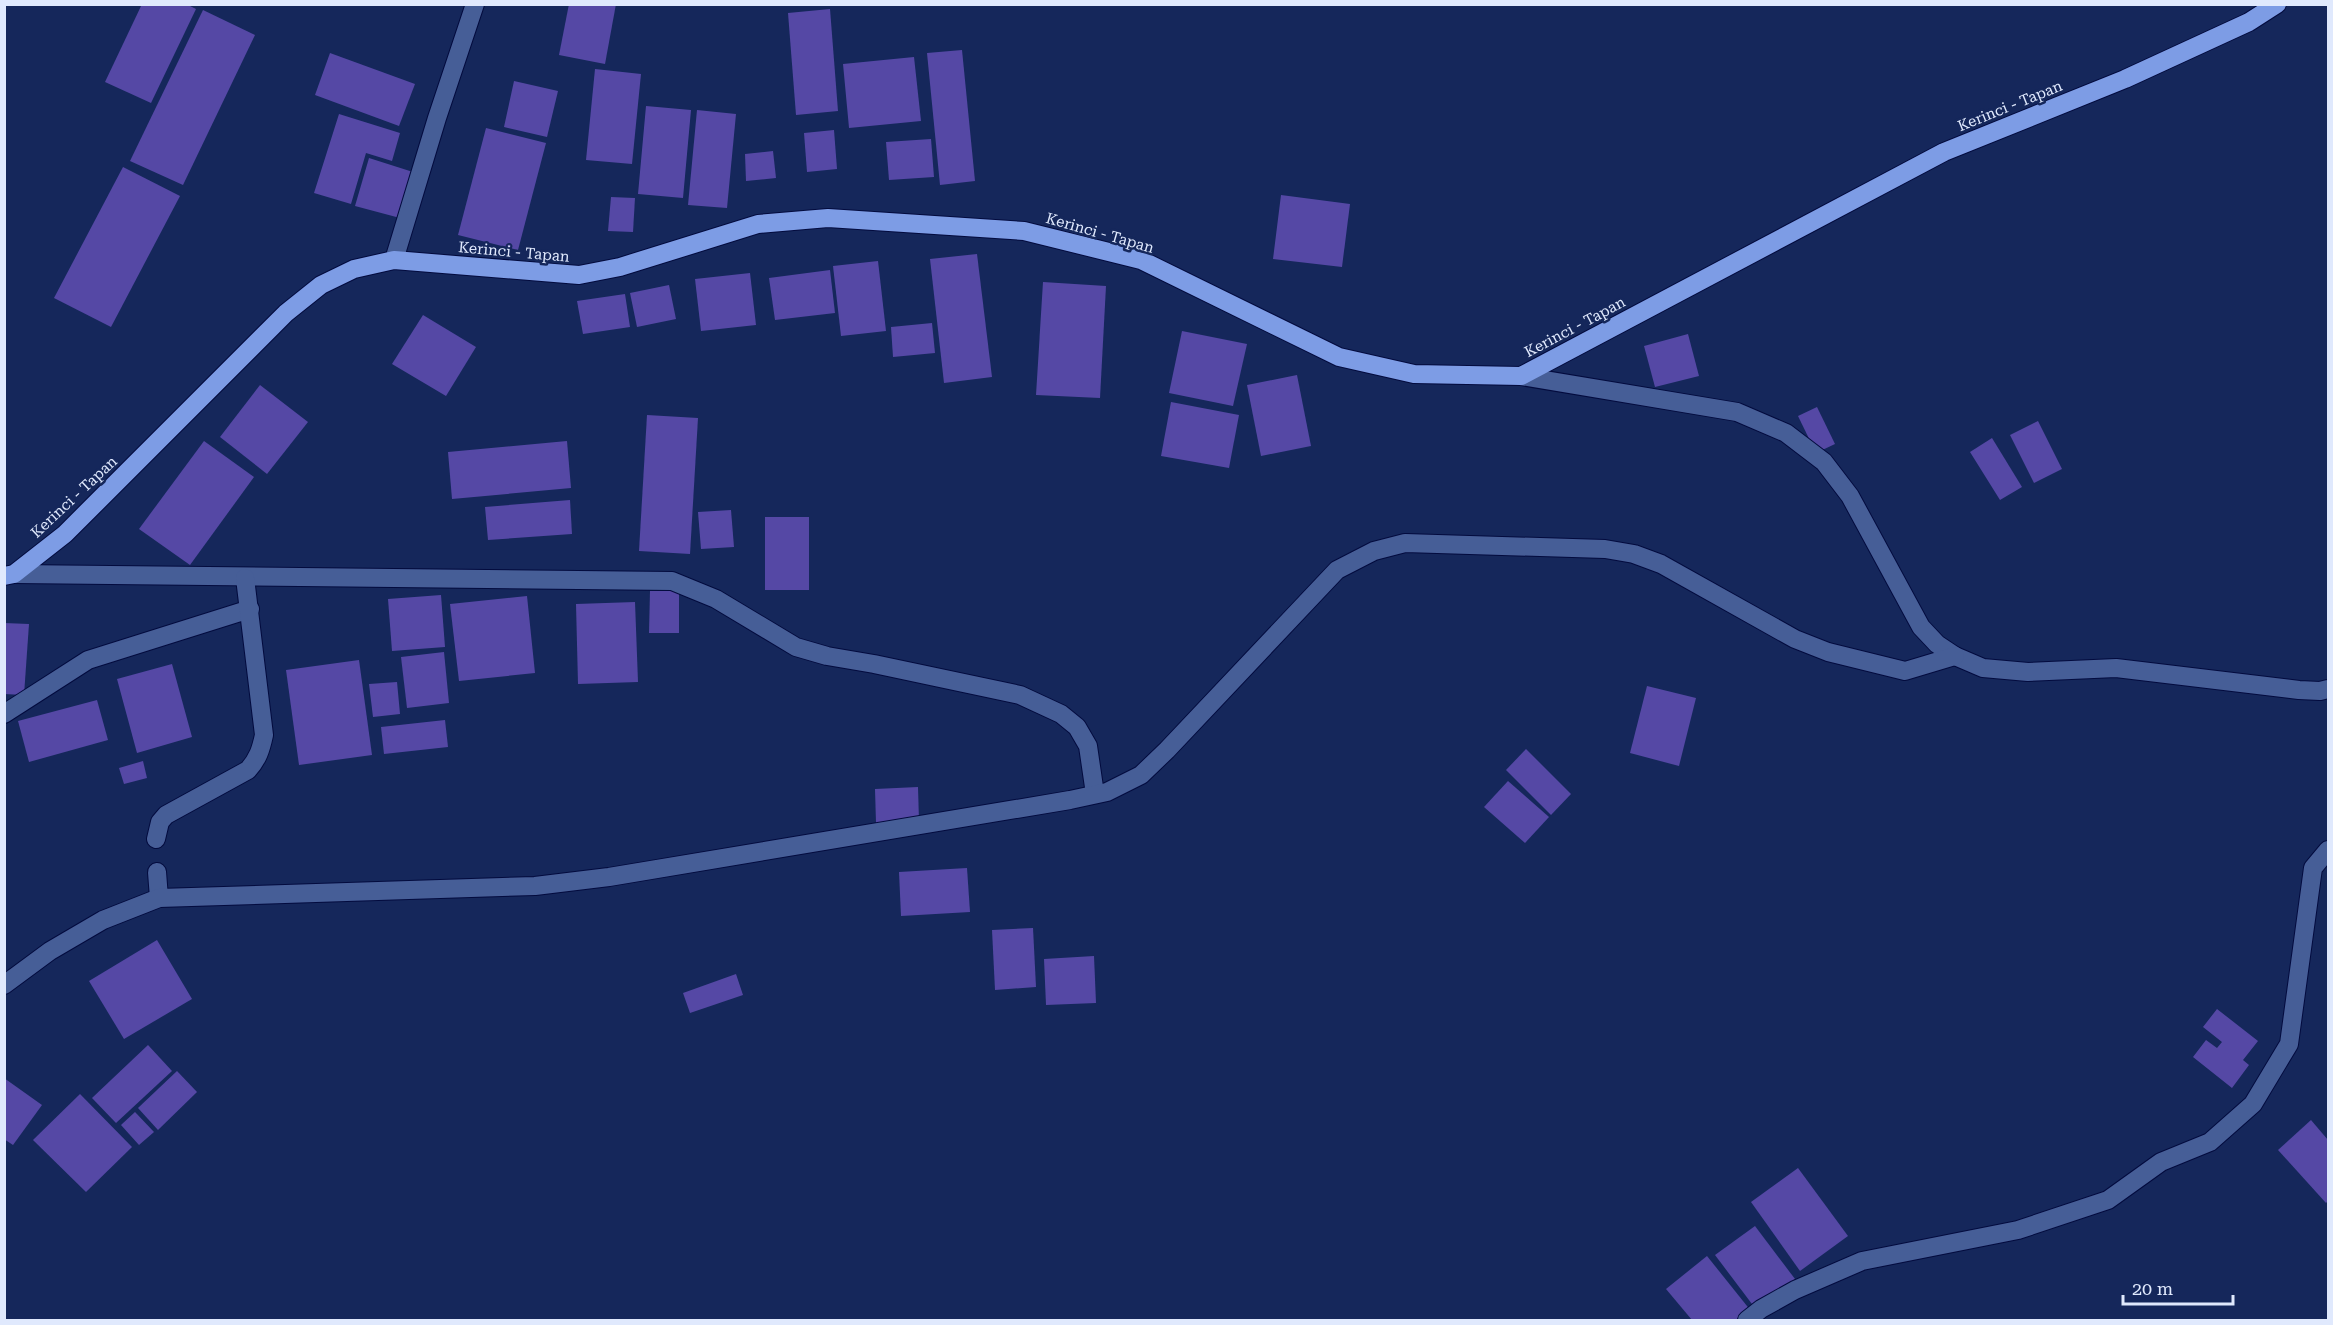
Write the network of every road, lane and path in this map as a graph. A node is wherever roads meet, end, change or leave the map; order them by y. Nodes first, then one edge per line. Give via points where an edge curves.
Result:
1 (475, 4) edge
2 (2277, 4) edge
3 (394, 260) junction
4 (1521, 376) junction
5 (9, 575) edge
6 (245, 578) junction
7 (250, 609) junction
8 (1955, 656) junction
9 (2328, 689) edge
10 (4, 714) edge
11 (1095, 794) junction
12 (156, 839) dead end
13 (2328, 850) edge
14 (157, 872) dead end
15 (159, 898) junction
16 (4, 985) edge
17 (1747, 1320) edge

1 - 3 street
2 - 4 highway, Kerinci - Tapan via 2249,22 2126,79 1944,152
3 - 4 highway, Kerinci - Tapan via 579,275 620,267 758,224 828,218 1024,231 1141,260 1339,357 1414,374
3 - 5 highway, Kerinci - Tapan via 354,269 321,285 286,313 65,534
4 - 8 street via 1737,412 1786,433 1824,462 1843,487 1920,627
5 - 6 street
6 - 7 street
6 - 11 street via 672,581 716,599 796,647 1020,695 1061,714 1083,734
7 - 10 street via 88,660
7 - 12 street via 264,735 257,761 248,770 166,815
8 - 9 street via 1983,668 2028,672 2116,668 2299,690
8 - 11 street via 1905,671 1828,652 1795,639 1661,564 1634,554 1605,549 1405,543 1374,551 1337,570 1141,775
11 - 15 street via 609,877 535,886
13 - 17 street via 2313,868 2289,1044 2253,1104 2210,1142 2161,1162 2108,1200 2018,1230 1862,1261 1795,1290
14 - 15 street
15 - 16 street via 103,920 50,951

